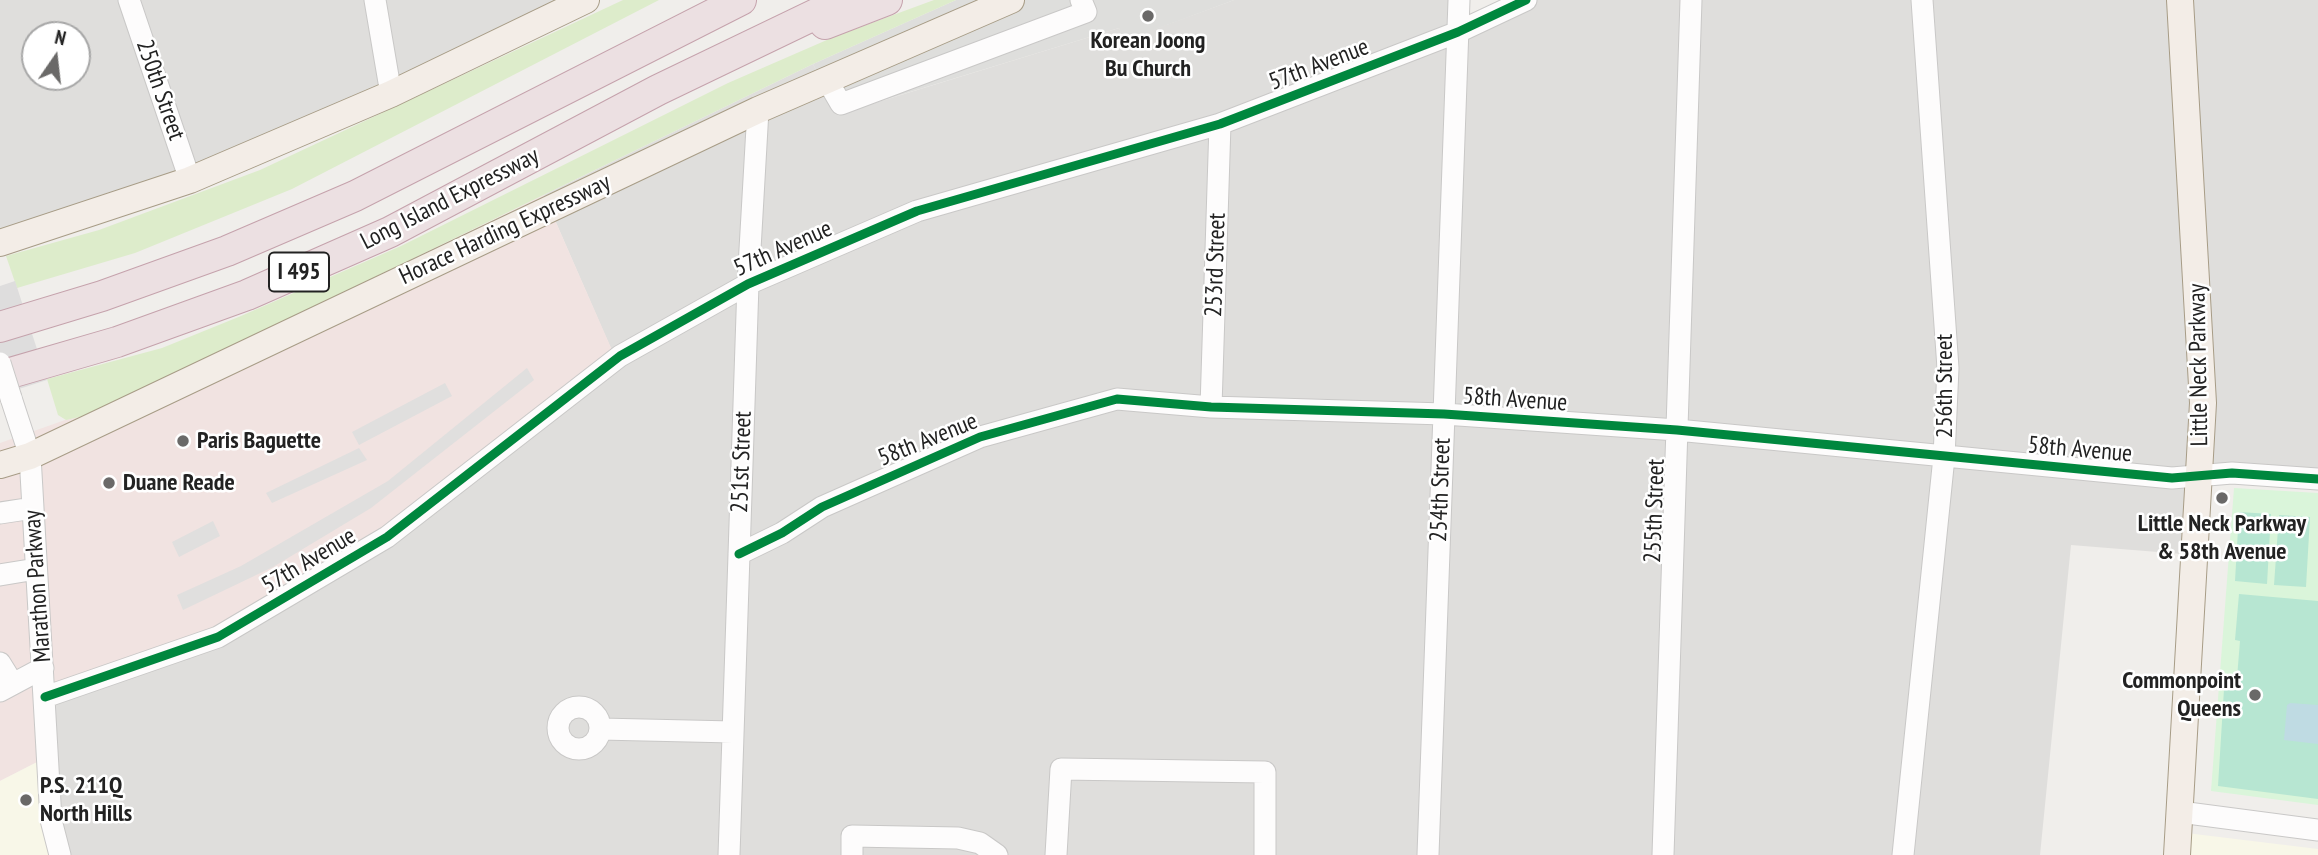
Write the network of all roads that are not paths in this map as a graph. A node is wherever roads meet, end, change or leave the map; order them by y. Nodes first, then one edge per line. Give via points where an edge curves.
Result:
1 (129, 0) edge
2 (375, 0) edge
3 (586, 0) edge
4 (741, 0) edge
5 (845, 0) edge
6 (887, 0) edge
7 (1011, 0) edge
8 (1082, 0) edge
9 (1460, 0) edge
10 (1526, 0) edge
11 (1691, 0) edge
12 (1922, 0) edge
13 (2180, 0) edge
14 (960, 22) junction
15 (1458, 32) junction
16 (974, 54) junction
17 (827, 80) junction
18 (659, 90) junction
19 (391, 94) junction
20 (758, 110) junction
21 (1220, 124) junction
22 (190, 180) junction
23 (0, 243) edge
24 (748, 284) junction
25 (0, 327) edge
26 (0, 363) edge
27 (6, 387) edge
28 (1211, 407) junction
29 (1444, 414) junction
30 (1677, 430) junction
31 (30, 456) junction
32 (1944, 457) junction
33 (0, 465) edge
34 (2200, 475) junction
35 (2318, 479) edge
36 (33, 508) junction
37 (0, 513) edge
38 (739, 554) junction
39 (36, 569) junction
40 (0, 575) edge
41 (0, 663) edge
42 (43, 667) junction
43 (7, 687) edge
44 (45, 696) junction
45 (600, 729) dead end
46 (733, 732) junction
47 (2180, 812) junction
48 (2318, 830) edge
49 (60, 855) edge
50 (729, 855) edge
51 (852, 855) edge
52 (997, 855) edge
53 (1056, 855) edge
54 (1265, 855) edge
55 (1428, 855) edge
56 (1663, 855) edge
57 (1903, 855) edge
58 (2177, 855) edge

1 - 22 street, 250th Street
2 - 19 street
3 - 19 main road
4 - 25 highway, Long Island Expressway / I 495 via 355,196 227,251
5 - 18 highway, Long Island Expressway / I 495
6 - 18 highway
7 - 14 main road, Horace Harding Expressway
8 - 16 street via 1086,12
9 - 15 street, 254th Street
10 - 15 street, 57th Avenue
11 - 30 street, 255th Street
12 - 32 street, 256th Street via 1948,368
13 - 34 main road, Little Neck Parkway via 2202,369
14 - 16 street
14 - 17 main road, Horace Harding Expressway
15 - 21 street, 57th Avenue
15 - 29 street, 254th Street
16 - 17 street via 841,104
17 - 20 main road, Horace Harding Expressway
18 - 27 highway, Long Island Expressway / I 495 via 390,232 247,295
19 - 22 main road
20 - 24 street, 251st Street
20 - 31 main road, Horace Harding Expressway
21 - 24 street, 57th Avenue via 917,211
21 - 28 street, 253rd Street
22 - 23 main road
24 - 38 street, 251st Street
24 - 44 street, 57th Avenue via 620,355 387,537 229,630
26 - 27 street, Marathon Parkway, bridge
27 - 31 street, Marathon Parkway
28 - 29 street, 58th Avenue
28 - 38 street, 58th Avenue via 1117,399 980,438 822,508
29 - 30 street, 58th Avenue
29 - 55 street, 254th Street
30 - 32 street, 58th Avenue
30 - 56 street, 255th Street
31 - 33 main road, Horace Harding Expressway
31 - 36 street, Marathon Parkway
32 - 34 street, 58th Avenue via 2172,478
32 - 57 street, 256th Street
34 - 35 street, 58th Avenue
34 - 47 main road, Little Neck Parkway
36 - 37 street
36 - 39 street, Marathon Parkway
38 - 46 street, 251st Street
39 - 40 street
39 - 42 street, Marathon Parkway
41 - 43 street
42 - 43 street
42 - 44 street, Marathon Parkway
44 - 49 street, Marathon Parkway via 51,820
45 - 46 street
46 - 50 street, 251st Street
47 - 48 street
47 - 58 main road, Little Neck Parkway
51 - 52 street via 852,836 958,838 979,843
53 - 54 street via 1061,769 1265,772

